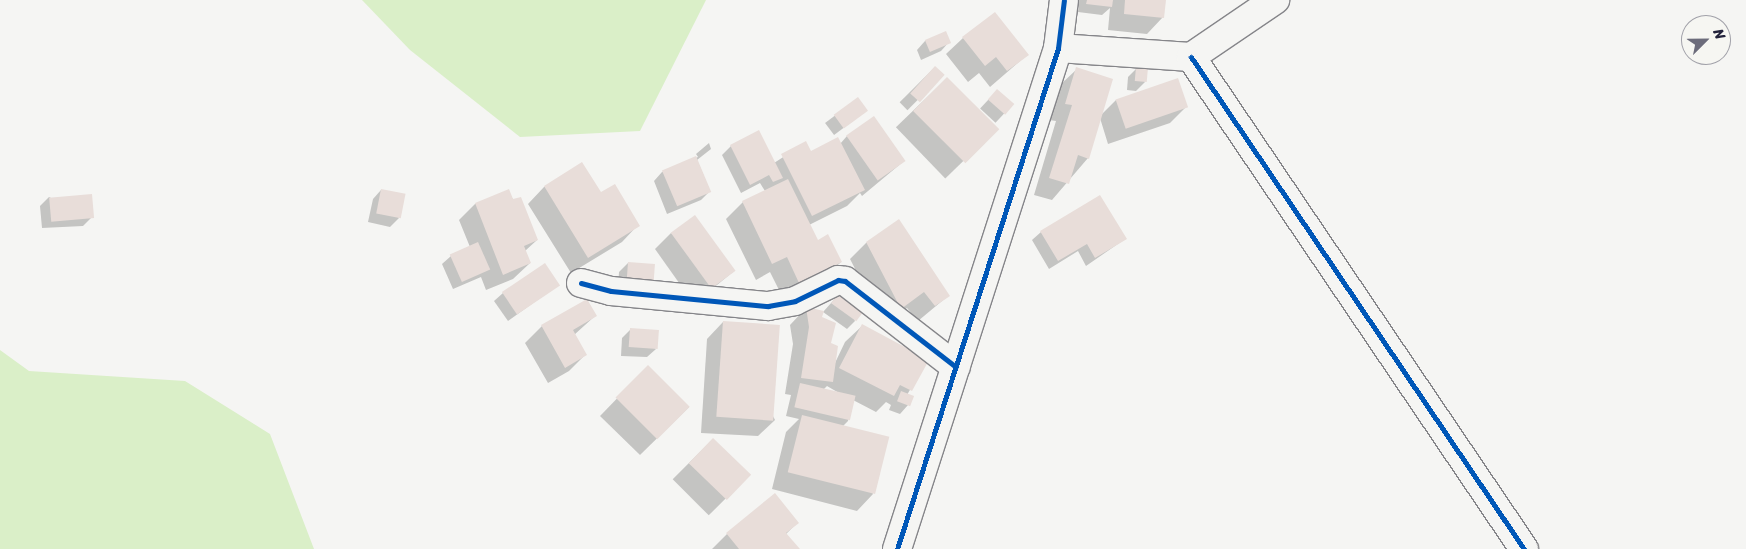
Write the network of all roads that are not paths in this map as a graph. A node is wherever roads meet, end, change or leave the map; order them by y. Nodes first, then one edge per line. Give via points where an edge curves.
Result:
1 (1064, 0) edge
2 (1275, 0) edge
3 (1058, 48) junction
4 (1191, 57) junction
5 (581, 283) dead end
6 (956, 367) junction
7 (896, 549) edge
8 (1524, 549) edge

1 - 3 street
2 - 4 street
3 - 4 street
3 - 6 street
4 - 8 street
5 - 6 street via 620,292 768,306 795,301 838,280 845,281
6 - 7 street

